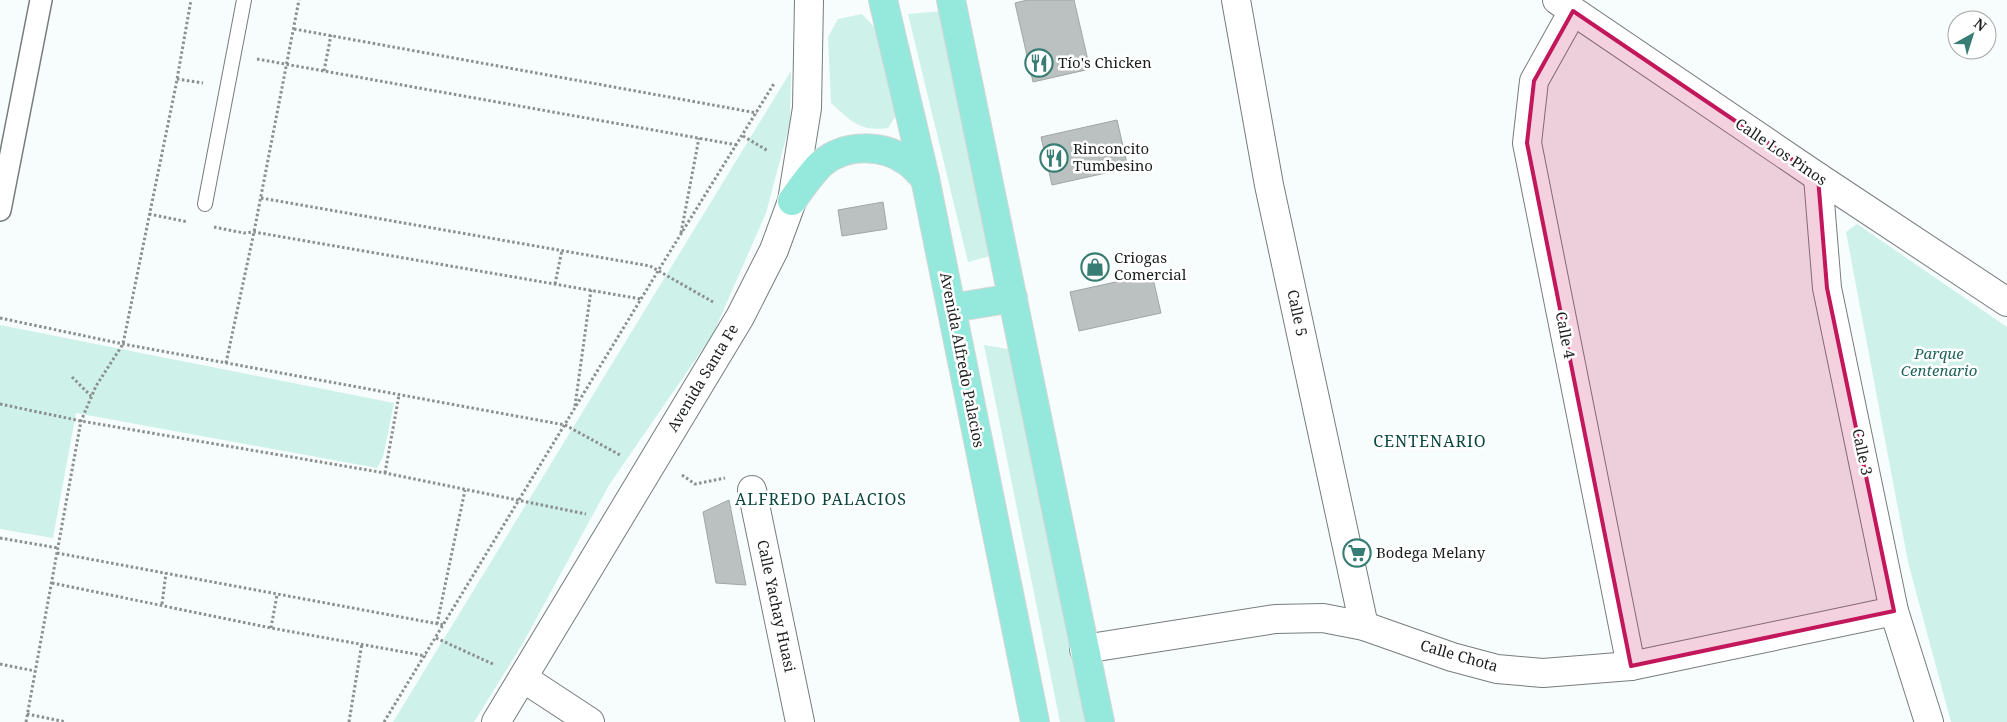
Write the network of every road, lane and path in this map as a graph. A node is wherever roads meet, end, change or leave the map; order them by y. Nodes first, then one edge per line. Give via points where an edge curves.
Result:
1 (41, 0) edge
2 (191, 0) edge
3 (244, 0) edge
4 (299, 0) edge
5 (808, 0) edge
6 (883, 0) edge
7 (951, 0) edge
8 (1236, 0) edge
9 (1566, 5) edge
10 (294, 29) junction
11 (331, 35) junction
12 (234, 55) junction
13 (288, 64) junction
14 (324, 71) junction
15 (778, 76) dead end
16 (757, 113) junction
17 (699, 138) junction
18 (736, 145) junction
19 (1818, 177) junction
20 (925, 178) junction
21 (261, 198) junction
22 (792, 201) junction
23 (205, 204) dead end
24 (0, 210) edge
25 (150, 214) junction
26 (191, 222) dead end
27 (208, 226) dead end
28 (254, 232) junction
29 (680, 235) junction
30 (562, 250) junction
31 (658, 271) junction
32 (555, 284) junction
33 (591, 290) junction
34 (1014, 298) junction
35 (641, 299) junction
36 (2007, 302) edge
37 (952, 308) junction
38 (740, 317) junction
39 (0, 318) edge
40 (123, 344) junction
41 (226, 363) junction
42 (72, 377) dead end
43 (399, 395) junction
44 (92, 396) junction
45 (0, 404) edge
46 (574, 409) junction
47 (81, 421) junction
48 (565, 425) junction
49 (651, 464) junction
50 (384, 473) junction
51 (465, 490) junction
52 (752, 490) joint
53 (519, 500) junction
54 (617, 520) junction
55 (0, 538) edge
56 (58, 548) junction
57 (57, 553) junction
58 (166, 573) junction
59 (52, 583) junction
60 (277, 596) junction
61 (162, 604) junction
62 (1894, 611) junction
63 (437, 624) junction
64 (444, 625) junction
65 (1364, 626) junction
66 (271, 628) junction
67 (436, 638) junction
68 (362, 643) junction
69 (1084, 648) junction
70 (426, 656) junction
71 (0, 664) edge
72 (1631, 666) junction
73 (35, 671) junction
74 (523, 678) junction
75 (28, 714) junction
76 (26, 722) edge
77 (66, 722) edge
78 (349, 722) edge
79 (384, 722) edge
80 (496, 722) edge
81 (590, 722) edge
82 (800, 722) edge
83 (1035, 722) edge
84 (1100, 722) edge
85 (1929, 722) edge

1 - 24 street
2 - 25 path
3 - 12 lane
4 - 10 path
5 - 22 street, Avenida Santa Fe via 806,108
6 - 20 main road, Avenida Alfredo Palacios
7 - 34 main road
8 - 65 street, Calle 5 via 1269,184
9 - 19 street, Calle Los Pinos
9 - 72 street, Calle 4 via 1534,81 1527,143
10 - 11 path
10 - 13 path
11 - 14 path
11 - 16 path
12 - 13 path
12 - 23 lane
13 - 14 path
13 - 21 path
14 - 17 path
15 - 16 path
16 - 18 path
17 - 18 path
17 - 29 path
18 - 29 path
19 - 36 street, Calle Los Pinos
19 - 62 street, Calle 3 via 1827,288
20 - 22 main road via 908,162 888,151 858,149 843,152 822,163
20 - 37 main road, Avenida Alfredo Palacios
21 - 28 path
21 - 30 path
22 - 38 street, Avenida Santa Fe via 774,250
25 - 26 path
25 - 40 path
27 - 28 path via 244,234
28 - 32 path
28 - 41 path
29 - 31 path
30 - 31 path via 650,266
30 - 32 path
31 - 35 path
31 - 38 path
32 - 33 path
33 - 35 path
33 - 46 path
34 - 37 main road
34 - 69 main road
35 - 46 path
37 - 83 main road, Avenida Alfredo Palacios
38 - 49 street, Avenida Santa Fe
39 - 40 path
40 - 41 path
40 - 44 path
41 - 43 path
42 - 44 path
43 - 48 path
43 - 50 path
44 - 47 path
45 - 47 path
46 - 48 path
47 - 50 path
47 - 56 path
48 - 49 path
48 - 53 path
49 - 52 path via 695,484 738,476
49 - 54 street, Avenida Santa Fe
50 - 51 path
51 - 53 path
51 - 63 path
52 - 82 street, Calle Yachay Huasi
53 - 54 path
53 - 64 path
54 - 74 street, Avenida Santa Fe
55 - 56 path
56 - 57 path
57 - 58 path
57 - 59 path
58 - 60 path
58 - 61 path
59 - 61 path
59 - 73 path
60 - 63 path
60 - 66 path
61 - 66 path
62 - 72 street, Calle Chota
62 - 85 street, Calle 3
63 - 64 path
64 - 67 path
65 - 69 street, Calle Chota via 1322,618 1275,620
65 - 72 street, Calle Chota via 1497,669 1543,673
66 - 68 path
67 - 70 path
67 - 74 path
68 - 70 path
68 - 78 path
69 - 84 main road
70 - 79 path
71 - 73 path
73 - 75 path
74 - 80 street, Avenida Santa Fe
74 - 81 street
75 - 76 path
75 - 77 path

